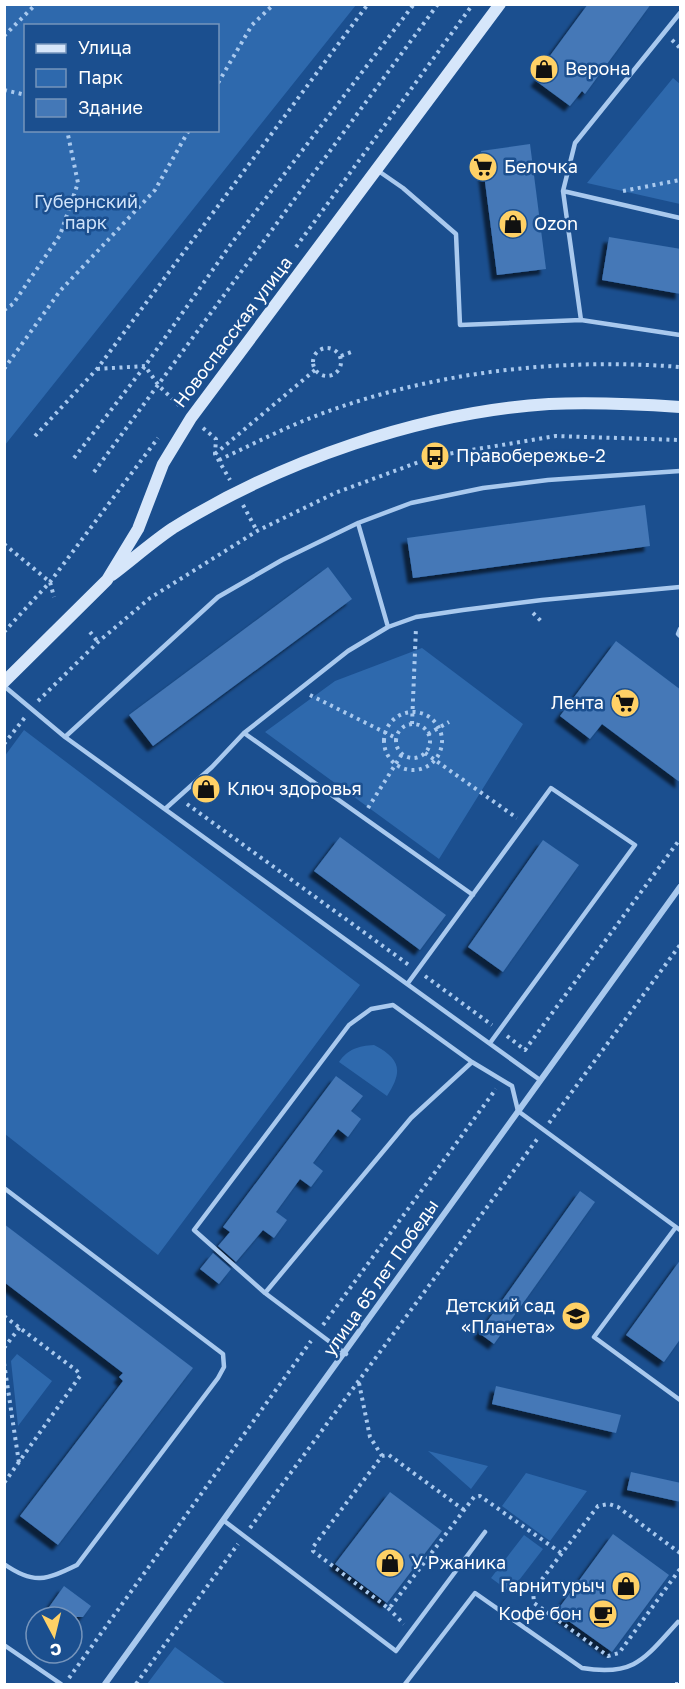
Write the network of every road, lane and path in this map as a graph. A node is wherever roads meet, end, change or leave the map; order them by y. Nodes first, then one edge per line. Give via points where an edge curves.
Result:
1 (36, 4) edge
2 (274, 4) edge
3 (368, 4) edge
4 (414, 4) edge
5 (438, 4) edge
6 (500, 4) edge
7 (681, 13) edge
8 (4, 36) edge
9 (219, 81) edge
10 (4, 90) edge
11 (24, 95) edge
12 (67, 132) edge
13 (188, 132) edge
14 (377, 170) junction
15 (681, 180) edge
16 (563, 191) junction
17 (622, 192) dead end
18 (681, 218) edge
19 (4, 310) edge
20 (581, 320) junction
21 (681, 335) edge
22 (354, 351) dead end
23 (341, 356) junction
24 (681, 367) edge
25 (4, 369) edge
26 (315, 370) junction
27 (681, 408) edge
28 (35, 436) dead end
29 (215, 454) dead end
30 (74, 459) dead end
31 (219, 460) dead end
32 (681, 471) edge
33 (94, 472) dead end
34 (358, 524) junction
35 (4, 544) edge
36 (107, 580) junction
37 (50, 582) junction
38 (681, 587) edge
39 (54, 597) dead end
40 (416, 617) junction
41 (388, 627) junction
42 (681, 629) edge
43 (4, 632) edge
44 (90, 632) dead end
45 (681, 636) edge
46 (98, 642) dead end
47 (4, 681) edge
48 (4, 686) edge
49 (299, 690) junction
50 (412, 712) junction
51 (449, 722) dead end
52 (412, 724) junction
53 (438, 728) junction
54 (243, 733) junction
55 (385, 733) junction
56 (428, 734) junction
57 (65, 737) junction
58 (396, 738) junction
59 (425, 753) junction
60 (402, 754) junction
61 (435, 760) junction
62 (396, 764) junction
63 (165, 809) junction
64 (363, 816) junction
65 (525, 824) junction
66 (681, 887) edge
67 (473, 895) junction
68 (681, 945) edge
69 (408, 983) junction
70 (490, 1043) junction
71 (525, 1050) dead end
72 (472, 1062) junction
73 (516, 1062) junction
74 (540, 1080) junction
75 (502, 1081) junction
76 (518, 1111) junction
77 (544, 1130) junction
78 (4, 1188) edge
79 (678, 1229) edge
80 (265, 1293) junction
81 (4, 1316) edge
82 (20, 1328) junction
83 (318, 1332) junction
84 (4, 1348) edge
85 (346, 1354) junction
86 (4, 1363) edge
87 (359, 1383) junction
88 (681, 1400) edge
89 (382, 1456) junction
90 (19, 1464) junction
91 (4, 1483) edge
92 (464, 1510) junction
93 (223, 1520) junction
94 (485, 1532) dead end
95 (244, 1536) junction
96 (561, 1553) junction
97 (681, 1553) edge
98 (4, 1564) edge
99 (681, 1569) edge
100 (678, 1622) dead end
101 (4, 1645) edge
102 (63, 1684) edge
103 (105, 1684) edge
104 (136, 1684) edge
105 (405, 1684) edge
106 (675, 1684) edge
107 (681, 1684) edge

1 - 8 path
2 - 9 path via 252,25
3 - 28 path via 97,369
4 - 30 path
5 - 33 path
6 - 14 street, Новоспасская улица
7 - 16 lane via 575,143
10 - 11 path
12 - 19 path via 78,183 60,235 13,304
13 - 25 path via 154,190 60,291
14 - 20 lane via 456,234 460,326
14 - 36 street, Новоспасская улица via 191,418 162,464 138,529
15 - 17 path
16 - 18 lane
16 - 20 lane
20 - 21 lane
22 - 23 path
23 - 26 path via 341,367 334,375 324,376
23 - 26 path via 332,348 320,349 313,359
24 - 31 path via 559,364 463,377 384,395 304,421
26 - 29 path
27 - 36 street via 548,404 398,431 317,457 237,494 172,529
32 - 34 lane via 483,488 411,503
34 - 41 lane
34 - 57 lane via 282,560 218,597
35 - 37 path
36 - 47 street, Новоспасская улица
37 - 39 path
37 - 43 path
38 - 40 lane
40 - 41 lane
40 - 50 path
41 - 49 lane via 348,651
42 - 45 lane
44 - 46 path
48 - 57 lane
49 - 54 lane
49 - 55 path
50 - 52 path
50 - 53 path via 430,718
50 - 55 path via 394,719
51 - 53 path
52 - 56 path via 423,727
52 - 58 path via 401,729
53 - 56 path
53 - 61 path via 442,743
54 - 63 lane
54 - 64 lane
55 - 58 path
55 - 62 path via 387,754
56 - 59 path via 430,742
57 - 63 lane
58 - 60 path
59 - 60 path via 416,758
59 - 61 path
60 - 62 path
61 - 62 path via 419,770
61 - 65 path
62 - 64 path
63 - 69 lane
64 - 67 lane
65 - 67 lane
65 - 70 lane via 551,788 635,845
66 - 74 street, улица 65 лет Победы
67 - 69 lane
68 - 77 path
69 - 70 lane
70 - 73 lane
71 - 73 path
72 - 75 lane
72 - 80 lane via 411,1118
72 - 80 lane via 393,1005 371,1009 349,1025 194,1230
73 - 74 lane
74 - 76 street, улица 65 лет Победы
75 - 76 lane via 512,1086
75 - 83 path
76 - 77 lane
76 - 85 street, улица 65 лет Победы
77 - 79 lane
77 - 87 path
78 - 98 lane via 223,1354 224,1366 77,1565 50,1578 22,1576
79 - 88 lane via 594,1337
80 - 83 lane
81 - 82 path
82 - 84 path
82 - 90 path via 80,1377
83 - 85 lane
83 - 102 path
85 - 93 street, улица 65 лет Победы
86 - 90 path
87 - 89 path via 370,1437
87 - 95 path
89 - 92 path via 396,1458
89 - 92 path via 313,1547 313,1551 381,1605 392,1605
90 - 91 path
92 - 96 path via 474,1497 485,1498
93 - 95 lane
93 - 103 street, улица 65 лет Победы
94 - 95 lane via 396,1651
95 - 104 path
96 - 97 path via 598,1506 609,1504
96 - 99 path via 532,1598 608,1656 619,1653
100 - 105 lane via 642,1661 602,1671 582,1668 475,1593
101 - 102 lane
106 - 107 path

